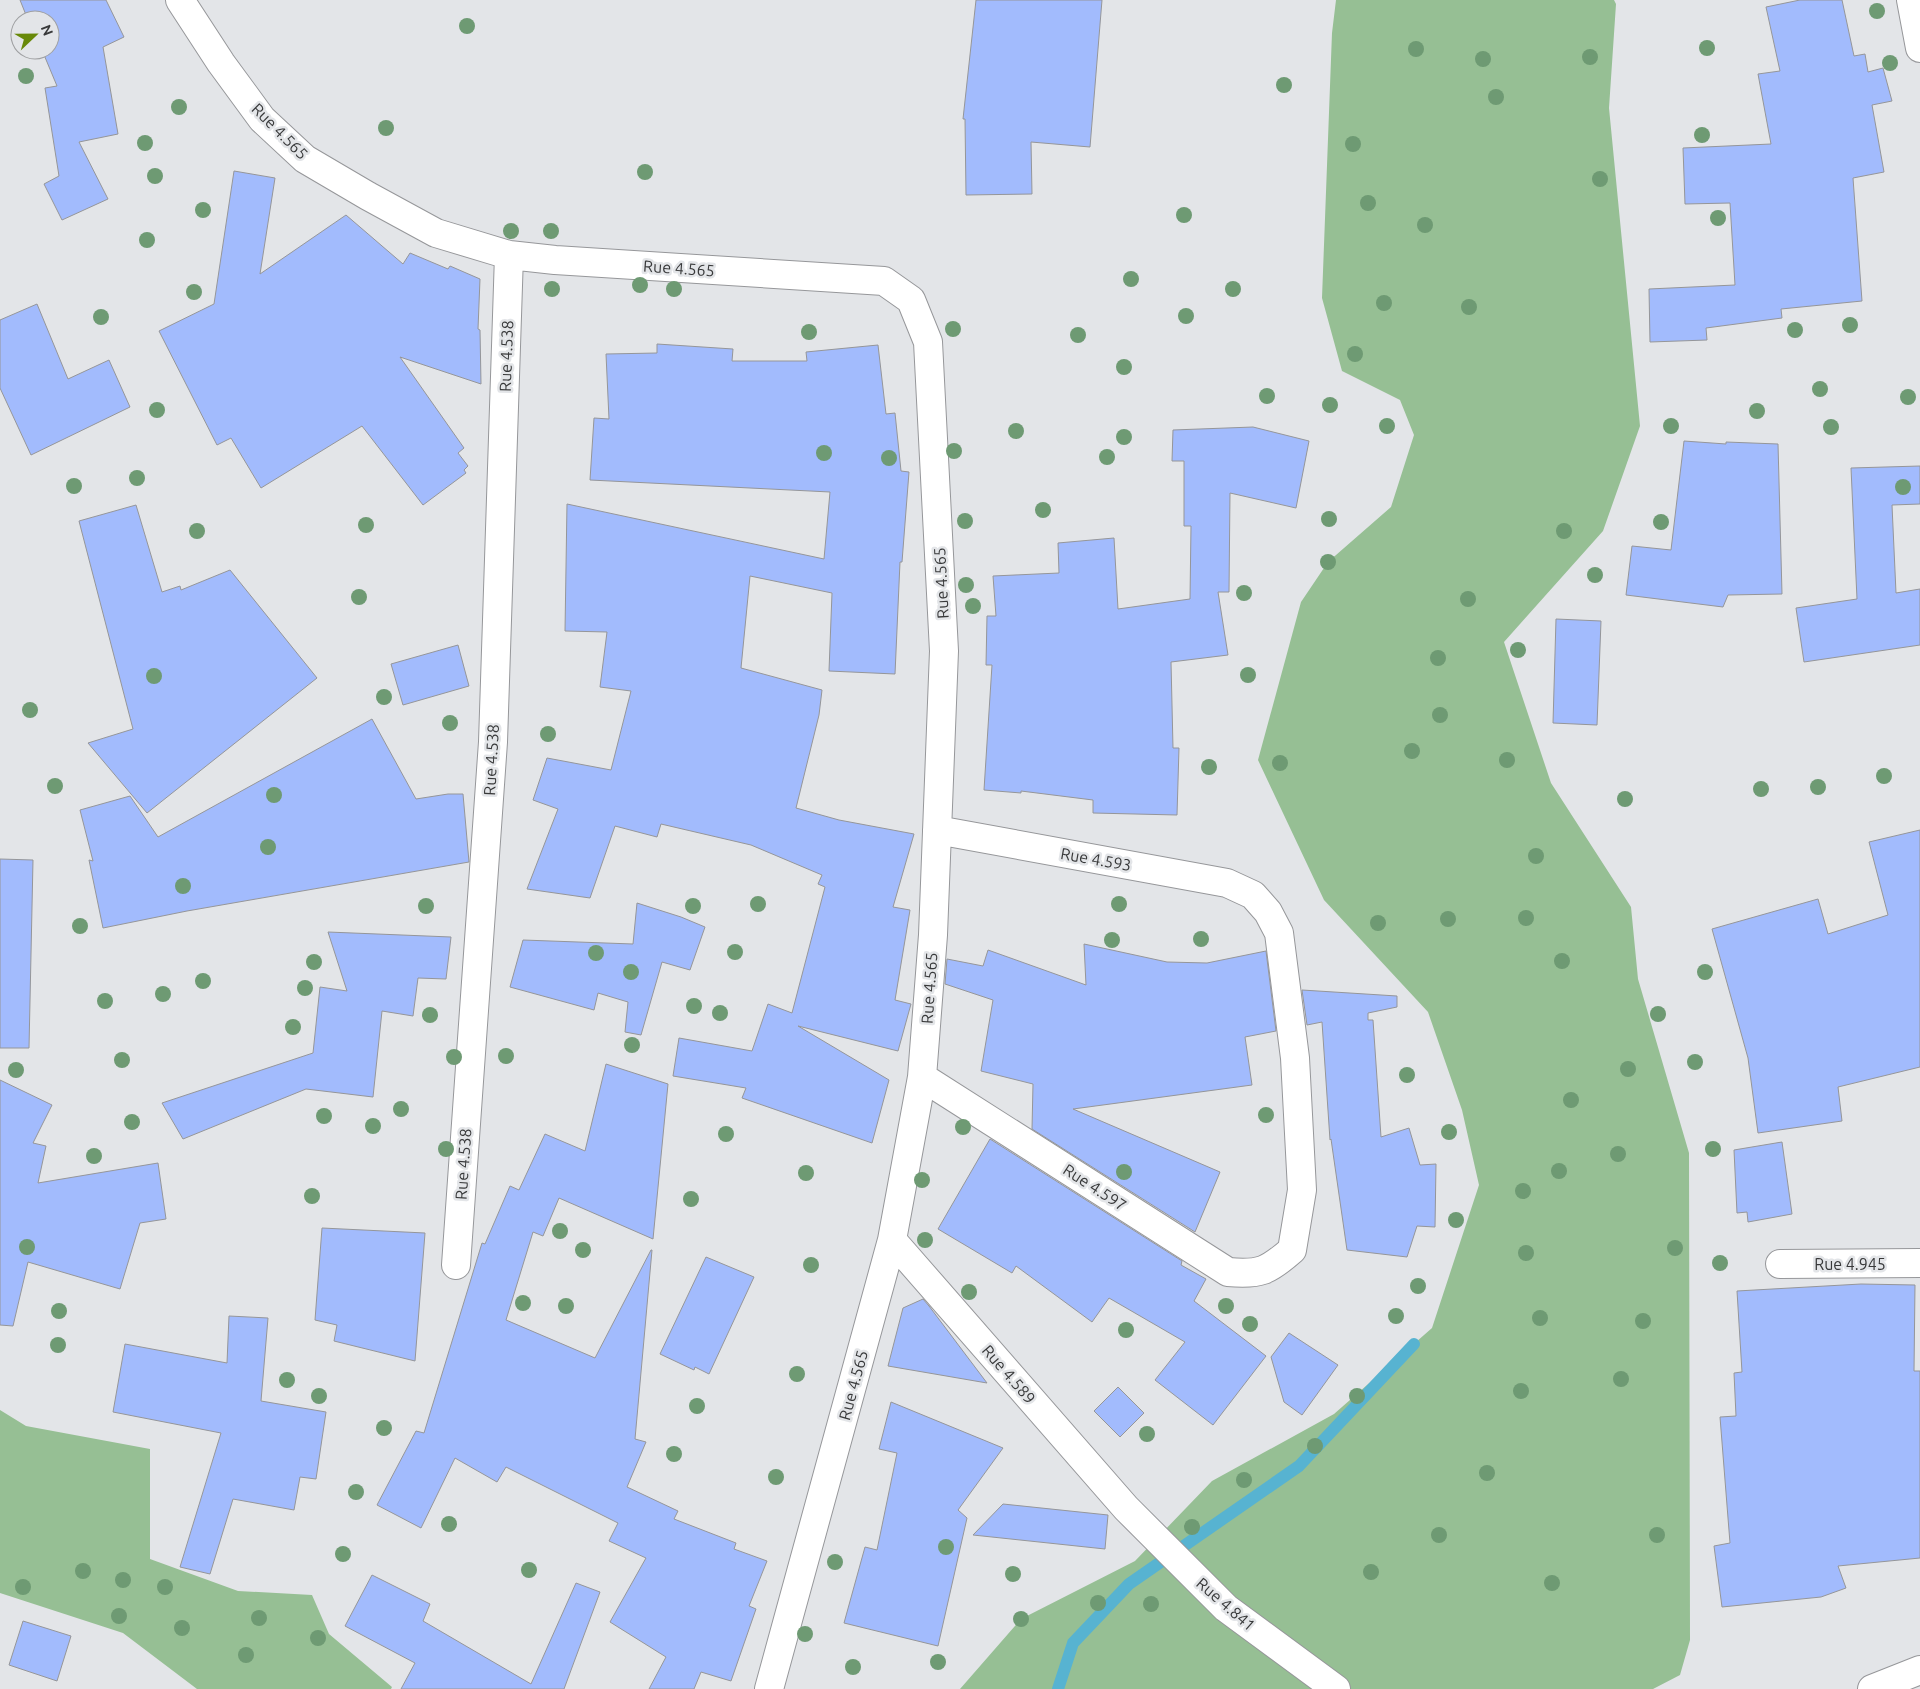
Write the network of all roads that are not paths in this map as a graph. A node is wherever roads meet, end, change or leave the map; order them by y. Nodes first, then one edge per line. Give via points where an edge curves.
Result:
1 (180, 0) edge
2 (1911, 0) edge
3 (1920, 48) edge
4 (509, 255) junction
5 (937, 830) junction
6 (922, 1077) junction
7 (892, 1240) junction
8 (1780, 1264) dead end
9 (1920, 1264) edge
10 (456, 1265) dead end
11 (1273, 1266) joint
12 (1126, 1508) joint
13 (1920, 1670) edge
14 (769, 1689) edge
15 (1336, 1689) edge
16 (1872, 1689) edge

1 - 4 street, Rue 4.565 via 262,119 305,159 436,233
2 - 3 street
4 - 5 street, Rue 4.565 via 884,281 912,300 928,342 944,651
4 - 10 street, Rue 4.538 via 493,742
5 - 6 street, Rue 4.565
5 - 11 street, Rue 4.593 via 1227,883 1253,895 1268,912 1279,933 1294,1058 1302,1190 1292,1250
6 - 7 street, Rue 4.565
6 - 11 street, Rue 4.597 via 1228,1272 1250,1274
7 - 12 street, Rue 4.589
7 - 14 street, Rue 4.565
8 - 9 street, Rue 4.945
12 - 15 street, Rue 4.841 via 1226,1608
13 - 16 street

